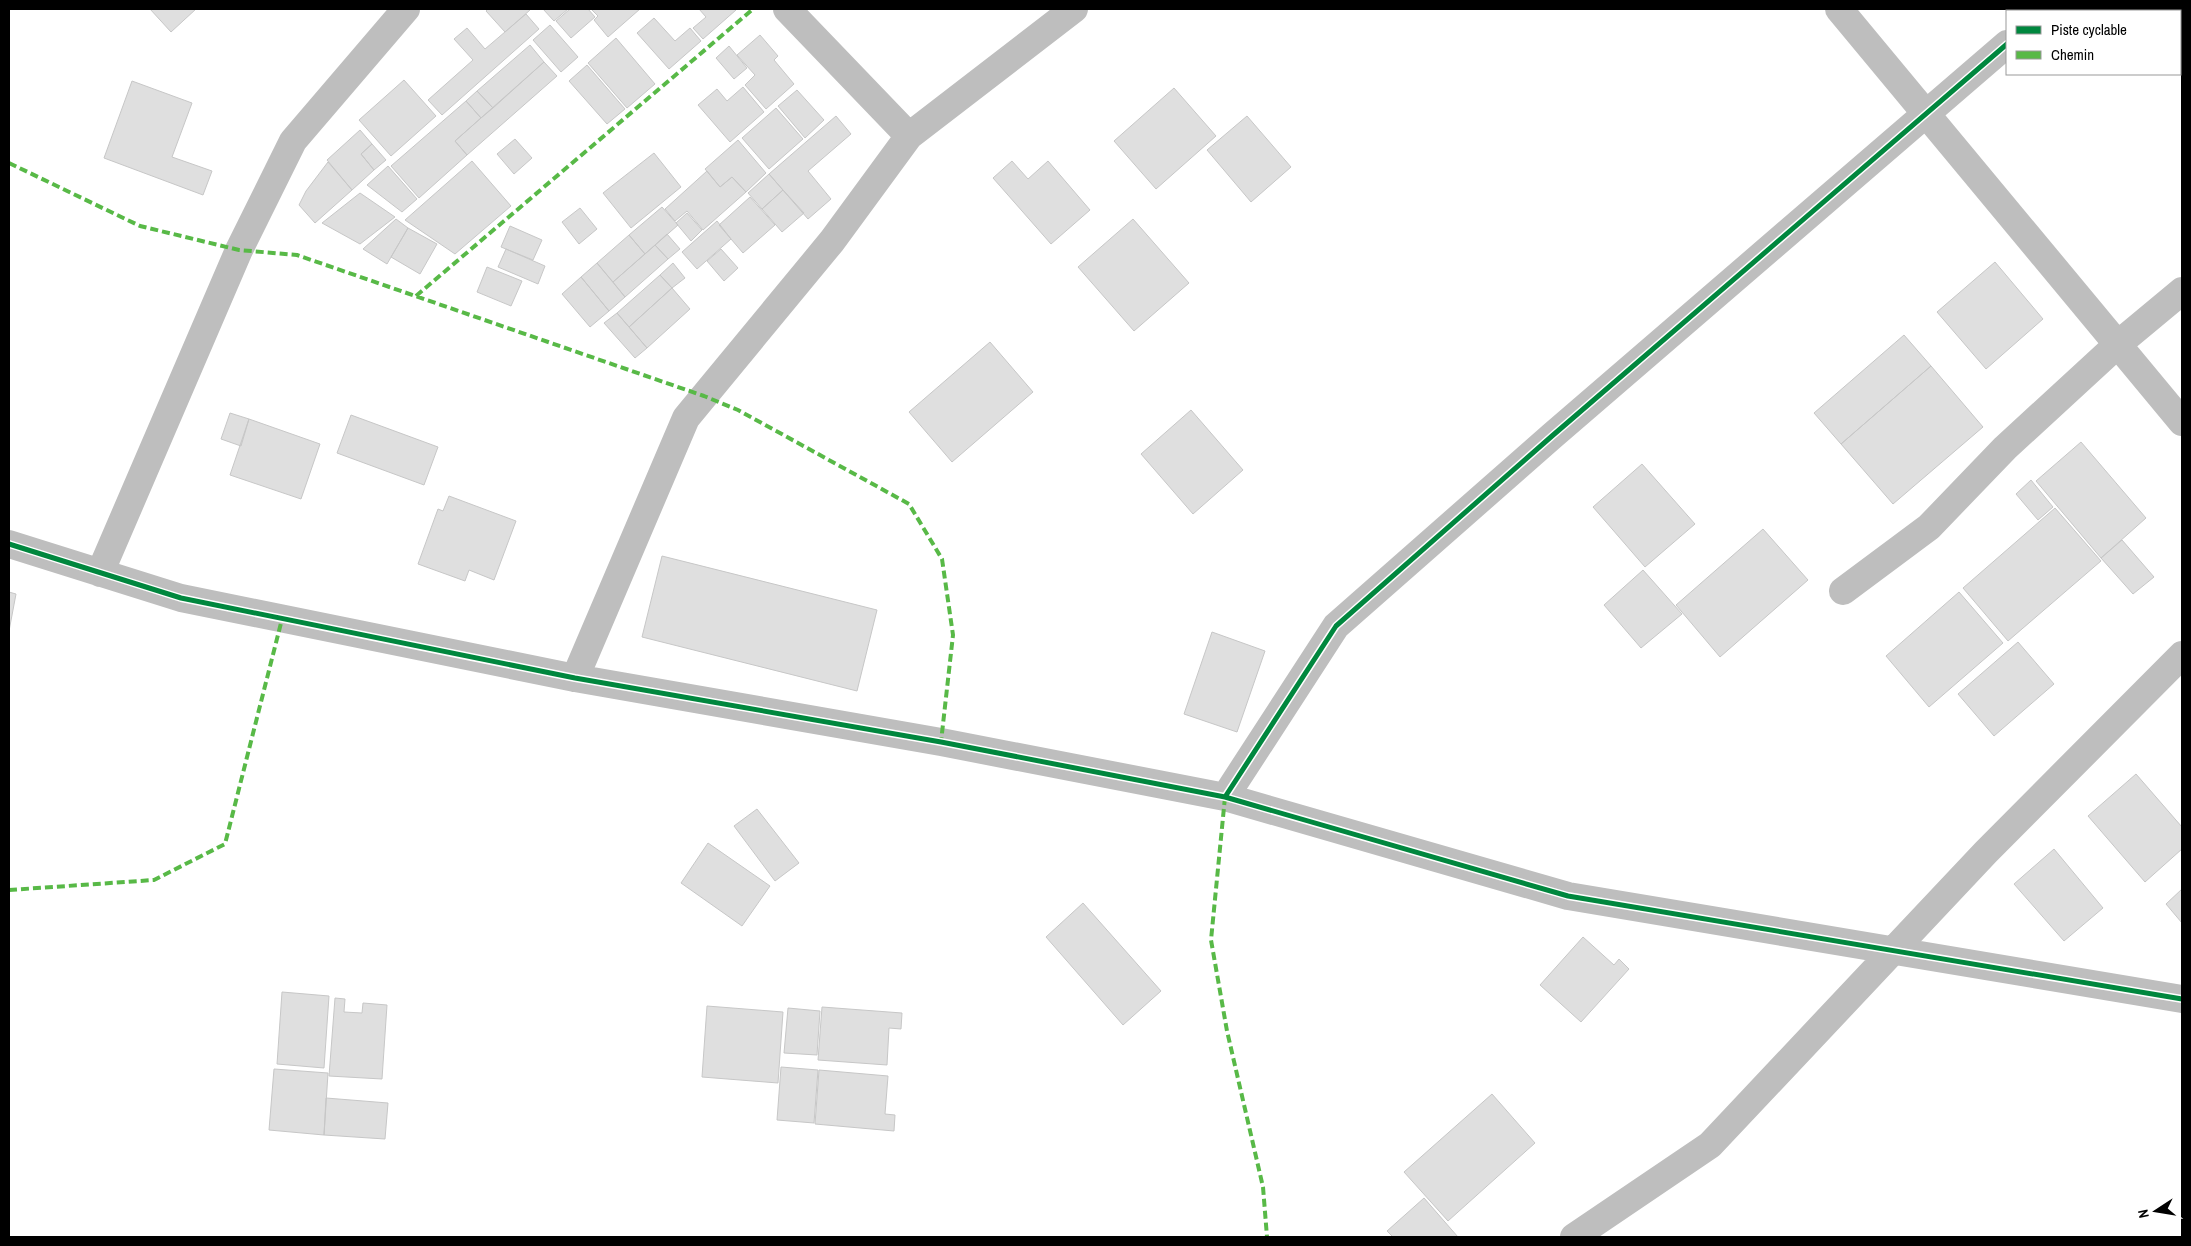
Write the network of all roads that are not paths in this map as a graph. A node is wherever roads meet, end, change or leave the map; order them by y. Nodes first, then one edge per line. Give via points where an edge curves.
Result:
1 (406, 9) edge
2 (787, 9) edge
3 (1074, 9) edge
4 (1839, 9) edge
5 (2006, 45) edge
6 (1926, 114) junction
7 (909, 136) junction
8 (2182, 291) edge
9 (2118, 345) junction
10 (2182, 422) edge
11 (9, 544) edge
12 (100, 573) junction
13 (1843, 591) dead end
14 (2182, 656) edge
15 (575, 678) junction
16 (1225, 797) junction
17 (1891, 952) junction
18 (2182, 999) edge
19 (1574, 1237) edge

1 - 12 street via 293,141 239,250
2 - 7 street
3 - 7 street
4 - 6 street
5 - 6 street
6 - 9 street
6 - 16 street via 1336,626
7 - 15 street via 832,241 686,418
8 - 9 street
9 - 10 street
9 - 13 street via 2005,448 1929,527
11 - 12 street
12 - 15 street via 181,598
14 - 17 street
15 - 16 street via 941,742
16 - 17 street via 1568,896
17 - 18 street
17 - 19 street via 1710,1145

